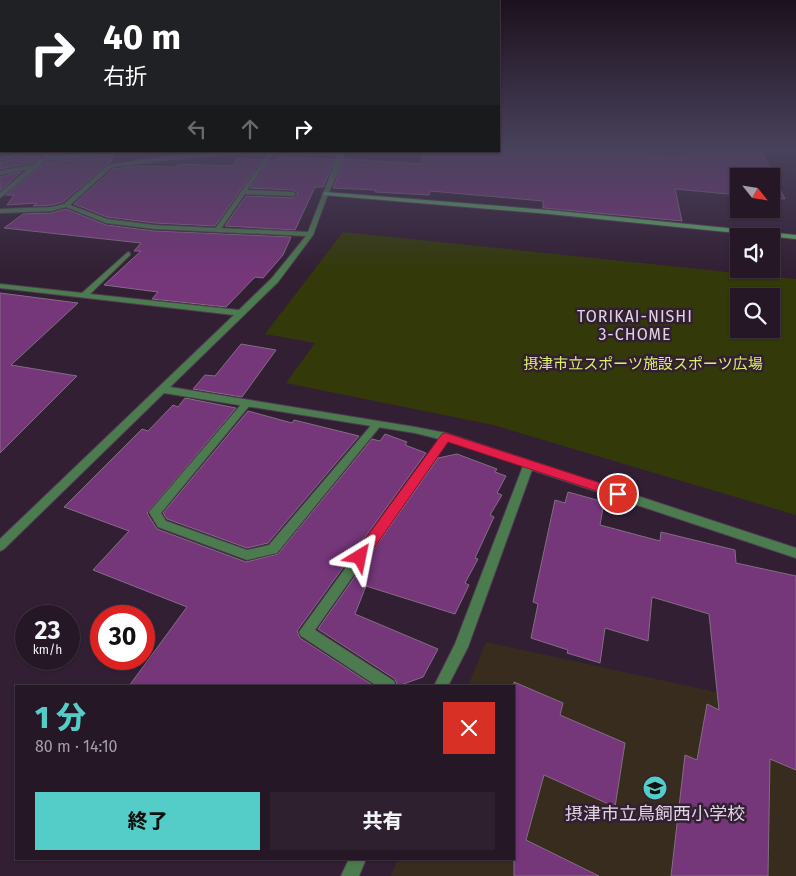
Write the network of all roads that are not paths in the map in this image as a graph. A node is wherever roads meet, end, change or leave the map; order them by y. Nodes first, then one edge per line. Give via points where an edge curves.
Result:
1 (82, 190) edge
2 (327, 190) edge
3 (243, 192) joint
4 (293, 194) dead end
5 (325, 194) junction
6 (66, 204) junction
7 (0, 211) edge
8 (218, 229) junction
9 (311, 234) junction
10 (796, 238) edge
11 (128, 254) dead end
12 (0, 286) edge
13 (84, 295) junction
14 (241, 313) junction
15 (161, 390) junction
16 (247, 403) junction
17 (377, 424) junction
18 (446, 437) junction
19 (529, 464) junction
20 (2, 541) edge
21 (796, 553) edge
22 (387, 685) edge
23 (441, 685) edge
24 (358, 860) edge
25 (350, 876) edge

1 - 6 street
2 - 5 street
3 - 4 street
3 - 8 street
5 - 9 street
5 - 10 street via 549,212
6 - 7 street via 52,209
6 - 8 street via 106,221 154,227
8 - 9 street
9 - 14 street via 275,280
11 - 13 street
12 - 13 street
13 - 14 street
14 - 15 street
15 - 16 street
15 - 20 street
16 - 17 street
16 - 17 street via 155,512 162,524 247,555 273,549
17 - 18 street
18 - 19 street
18 - 22 street via 306,632
19 - 21 street
19 - 23 street via 461,647
24 - 25 street

